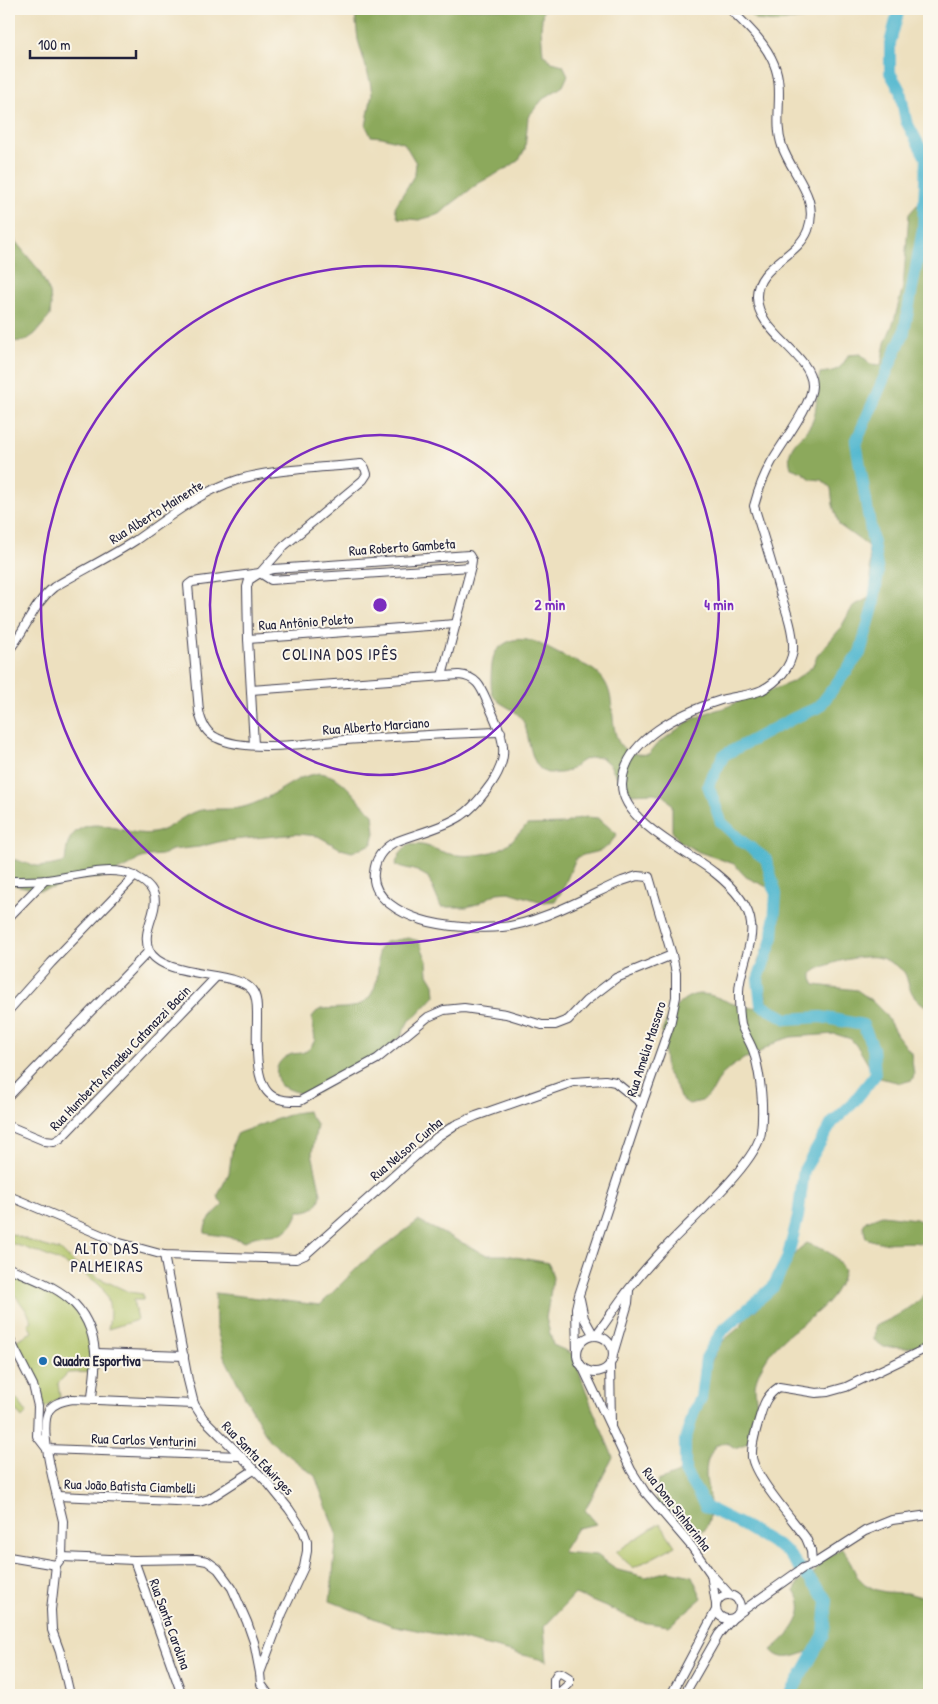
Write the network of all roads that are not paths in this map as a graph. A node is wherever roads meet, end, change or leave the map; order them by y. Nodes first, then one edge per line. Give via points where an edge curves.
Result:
1 (730, 9) edge
2 (471, 567) junction
3 (260, 573) junction
4 (456, 624) junction
5 (248, 638) junction
6 (9, 650) edge
7 (442, 676) junction
8 (251, 690) junction
9 (501, 732) junction
10 (254, 745) junction
11 (135, 876) junction
12 (45, 880) junction
13 (9, 881) edge
14 (9, 917) edge
15 (149, 950) junction
16 (672, 955) junction
17 (216, 977) junction
18 (9, 1010) edge
19 (9, 1096) edge
20 (642, 1104) junction
21 (9, 1126) edge
22 (9, 1196) edge
23 (164, 1255) junction
24 (9, 1268) edge
25 (630, 1291) junction
26 (580, 1295) junction
27 (594, 1336) junction
28 (9, 1338) edge
29 (929, 1347) edge
30 (96, 1354) junction
31 (577, 1354) junction
32 (184, 1356) junction
33 (611, 1361) junction
34 (584, 1368) junction
35 (92, 1398) junction
36 (194, 1404) junction
37 (612, 1432) junction
38 (48, 1449) junction
39 (239, 1456) junction
40 (254, 1470) junction
41 (57, 1496) junction
42 (929, 1515) edge
43 (9, 1557) edge
44 (62, 1557) junction
45 (134, 1560) junction
46 (56, 1565) junction
47 (812, 1565) junction
48 (711, 1574) junction
49 (730, 1595) junction
50 (757, 1601) junction
51 (739, 1602) junction
52 (716, 1607) junction
53 (735, 1616) junction
54 (260, 1673) junction
55 (68, 1695) edge
56 (182, 1695) edge
57 (269, 1695) edge
58 (554, 1695) edge
59 (559, 1695) edge
60 (671, 1695) edge
61 (684, 1695) edge

1 - 25 street via 757,36 774,64 782,145 810,206 811,220 807,232 797,246 765,274 758,285 757,297 765,320 802,362 812,384 806,407 771,462 754,506 788,619 793,651 783,674 763,689 686,712 647,738 635,749 625,767 622,786 625,798 641,821 728,884 742,902 752,924 739,983 741,1024 754,1052 762,1104 761,1135 743,1166 663,1250
2 - 3 street, Rua Roberto Gambeta via 271,580
2 - 3 street, Rua Roberto Gambeta via 469,556 274,569
2 - 4 street
3 - 5 street via 249,580 247,587
3 - 6 street, Rua Alberto Mainente via 284,546 363,480 367,474 361,464 263,474 236,480 198,498 45,594
3 - 10 street, Rua Alberto Marciano via 192,582 187,587 202,724 216,738
4 - 5 street, Rua Antônio Poleto
4 - 7 street
5 - 8 street
7 - 8 street
7 - 9 street via 469,676 478,683
8 - 10 street
9 - 10 street, Rua Alberto Marciano
9 - 16 street, Rua Amelia Massaro via 504,754 501,769 492,784 460,817 384,848 374,871 376,889 386,900 424,921 464,927 501,927 521,924 622,881 648,876
11 - 12 street via 123,871 108,871
11 - 15 street via 148,885 154,896 155,910 146,936
11 - 18 street
12 - 13 street
12 - 14 street
15 - 17 street via 156,959 175,968
15 - 19 street
16 - 17 street via 616,978 568,1020 555,1025 464,1008 444,1010 428,1017 377,1059 300,1101 272,1097 263,1084 257,1066 257,1005 252,990 243,983
16 - 20 street, Rua Amelia Massaro via 676,997 670,1025
17 - 21 street, Rua Humberto Amadeu Catanazzi Bacin via 61,1138 45,1142
20 - 23 street, Rua Nelson Cunha via 615,1082 573,1082 455,1125 437,1137 305,1255 296,1259
20 - 26 street, Rua Amelia Massaro
22 - 23 street via 120,1243
23 - 32 street, Rua Santa Edwirges
24 - 30 street via 71,1298 85,1317
25 - 27 street
25 - 33 street
26 - 27 street via 584,1318
26 - 31 street, Rua Amelia Massaro via 576,1308
27 - 31 street via 581,1343
27 - 33 street via 610,1345
28 - 38 street via 33,1385 38,1406 37,1436
29 - 47 street via 846,1387 816,1393 779,1387 765,1401 752,1446 756,1472 806,1538
30 - 32 street
30 - 35 street
31 - 34 street via 578,1362
32 - 36 street, Rua Santa Edwirges
33 - 34 street via 600,1372
33 - 37 street, Rua Dona Sinharinha
34 - 37 street, Rua Dona Sinharinha
35 - 36 street
35 - 38 street via 58,1402 50,1410 46,1419
36 - 39 street, Rua Santa Edwirges via 202,1418
37 - 48 street, Rua Dona Sinharinha via 645,1492
38 - 39 street, Rua Carlos Venturini
38 - 41 street
39 - 40 street, Rua Santa Edwirges
40 - 41 street, Rua João Batista Ciambelli via 199,1502
40 - 54 street, Rua Santa Edwirges via 289,1509 307,1541 304,1567
41 - 44 street via 63,1521
42 - 47 street via 892,1520 865,1531
43 - 46 street
44 - 45 street
44 - 46 street
45 - 54 street via 196,1559 207,1561 218,1569 232,1588 247,1622
45 - 56 street, Rua Santa Carolina
46 - 55 street via 52,1630 60,1652
47 - 50 street
48 - 49 street, Rua Dona Sinharinha
48 - 52 street, Rua Dona Sinharinha
49 - 51 street
49 - 52 street via 723,1596
50 - 51 street
50 - 53 street
51 - 53 street via 740,1610
52 - 53 street via 724,1619
52 - 60 street
53 - 61 street via 719,1634
54 - 57 street via 261,1684
58 - 59 street via 554,1679 561,1672 569,1678 569,1684

